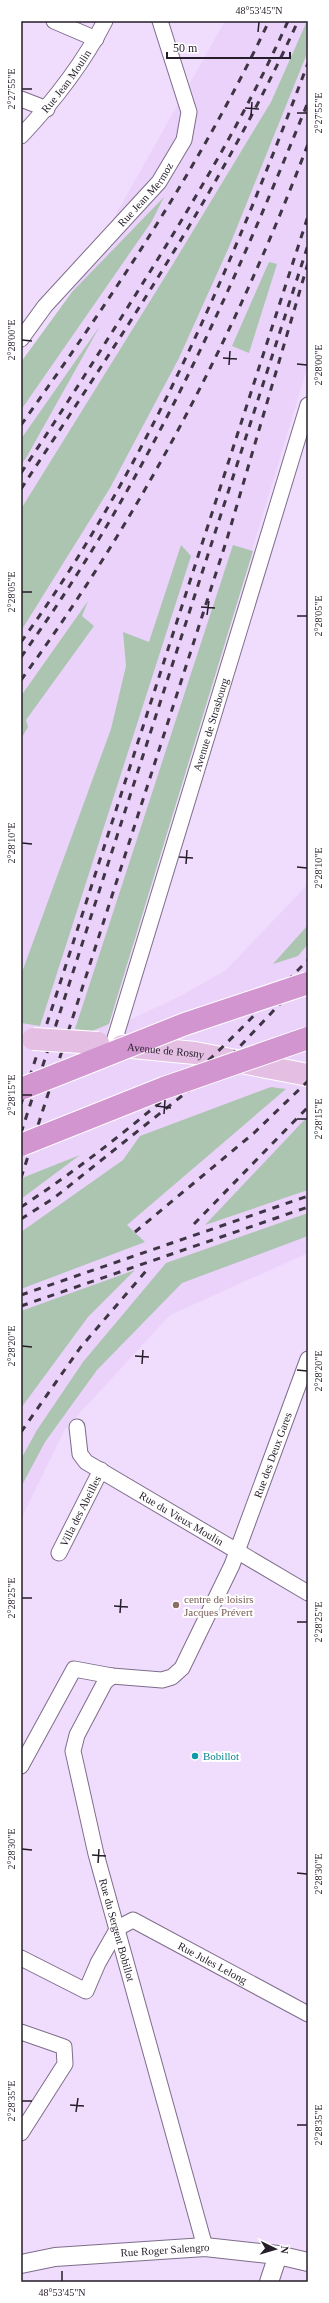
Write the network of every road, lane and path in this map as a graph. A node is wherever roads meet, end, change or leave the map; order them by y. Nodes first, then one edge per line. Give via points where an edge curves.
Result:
1 (54, 21) edge
2 (105, 21) edge
3 (160, 21) edge
4 (96, 39) junction
5 (21, 99) edge
6 (47, 109) junction
7 (21, 136) edge
8 (21, 339) edge
9 (308, 405) edge
10 (308, 983) edge
11 (308, 1038) edge
12 (27, 1039) edge
13 (105, 1044) junction
14 (302, 1074) edge
15 (21, 1089) edge
16 (21, 1145) edge
17 (308, 1359) edge
18 (77, 1427) dead end
19 (101, 1470) junction
20 (237, 1551) junction
21 (59, 1553) dead end
22 (308, 1593) edge
23 (112, 1676) junction
24 (21, 1766) edge
25 (118, 1928) junction
26 (21, 1958) edge
27 (308, 2014) edge
28 (21, 2032) edge
29 (21, 2133) edge
30 (205, 2247) junction
31 (278, 2255) junction
32 (308, 2262) edge
33 (21, 2264) edge
34 (270, 2282) edge

1 - 4 street
2 - 4 street, Rue Jean Moulin
3 - 8 street, Rue Jean Mermoz via 189,112 184,140 159,182 45,306
4 - 6 street, Rue Jean Moulin
5 - 6 street
6 - 7 street, Rue Jean Moulin
9 - 13 street, Avenue de Strasbourg
10 - 15 highway, bridge via 185,1024
11 - 16 highway, bridge via 164,1088
12 - 13 main road, Avenue de Rosny, bridge
13 - 14 main road, Avenue de Rosny via 195,1053
17 - 20 street, Rue des Deux Gares
18 - 19 street, Rue du Vieux Moulin via 80,1454 86,1462
19 - 20 street, Rue du Vieux Moulin
19 - 21 street, Villa des Abeilles
20 - 22 street, Rue du Vieux Moulin
20 - 23 street via 182,1668 172,1677 162,1680
23 - 24 street via 74,1669
23 - 25 street, Rue du Sergent Bobillot via 105,1682 77,1735 74,1751 96,1854
25 - 26 street via 86,1991
25 - 27 street, Rue Jules Lelong via 133,1920
25 - 30 street, Rue du Sergent Bobillot
28 - 29 street via 64,2047 65,2064
30 - 31 street, Rue Roger Salengro
30 - 33 street, Rue Roger Salengro via 55,2257
31 - 32 street, Rue Roger Salengro
31 - 34 street

